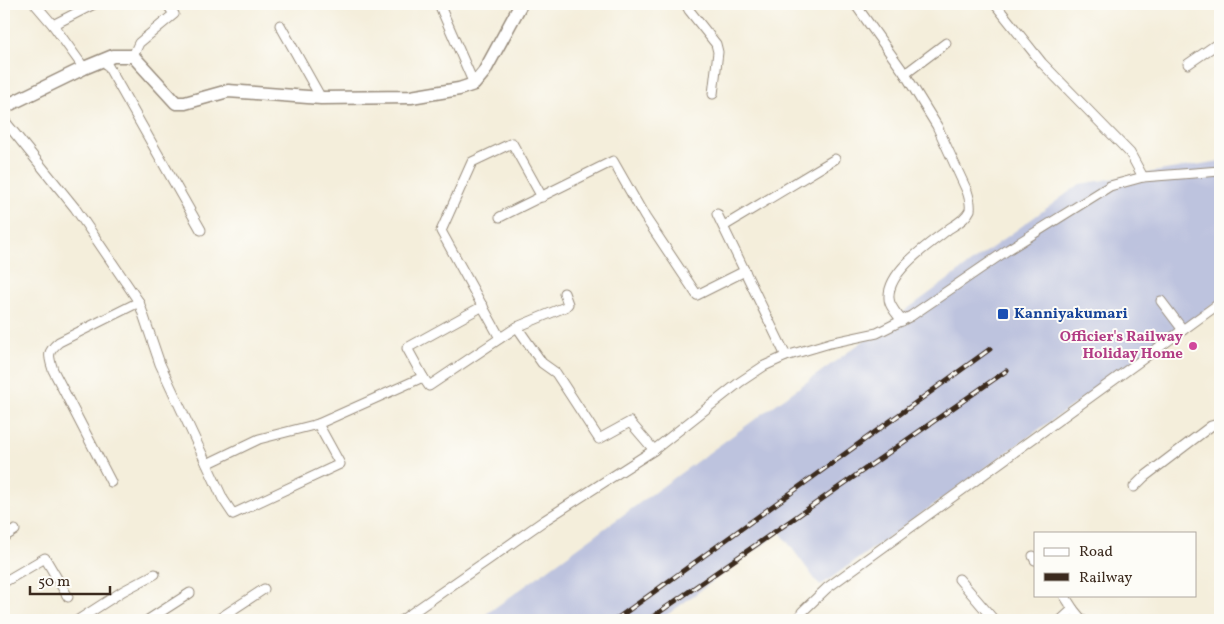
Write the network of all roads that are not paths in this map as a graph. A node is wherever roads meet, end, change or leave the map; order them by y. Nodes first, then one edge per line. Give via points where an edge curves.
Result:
1 (35, 4) edge
2 (94, 4) edge
3 (167, 4) edge
4 (439, 4) edge
5 (521, 4) edge
6 (686, 4) edge
7 (855, 4) edge
8 (995, 4) edge
9 (53, 25) junction
10 (280, 26) dead end
11 (1220, 42) edge
12 (946, 43) dead end
13 (133, 56) junction
14 (104, 59) junction
15 (1188, 64) dead end
16 (84, 68) junction
17 (905, 74) junction
18 (474, 84) junction
19 (713, 94) dead end
20 (321, 98) junction
21 (4, 107) edge
22 (4, 120) edge
23 (835, 159) dead end
24 (1220, 171) edge
25 (1144, 177) junction
26 (542, 197) junction
27 (717, 214) dead end
28 (500, 217) dead end
29 (724, 226) junction
30 (201, 230) dead end
31 (745, 271) junction
32 (564, 293) dead end
33 (1161, 301) dead end
34 (140, 302) junction
35 (1220, 303) edge
36 (483, 306) junction
37 (902, 321) junction
38 (517, 327) junction
39 (1182, 330) junction
40 (500, 338) junction
41 (786, 356) junction
42 (423, 378) junction
43 (318, 424) junction
44 (1220, 425) edge
45 (654, 450) junction
46 (207, 464) junction
47 (111, 482) dead end
48 (1134, 488) dead end
49 (16, 530) dead end
50 (4, 537) edge
51 (155, 574) dead end
52 (959, 578) dead end
53 (4, 582) edge
54 (264, 589) dead end
55 (190, 593) dead end
56 (1065, 596) edge
57 (68, 597) dead end
58 (1073, 609) junction
59 (78, 620) edge
60 (148, 620) edge
61 (217, 620) edge
62 (402, 620) edge
63 (800, 620) edge
64 (994, 620) edge
65 (1061, 620) edge
66 (1082, 620) edge

1 - 9 street
2 - 9 street
3 - 13 street via 174,14 139,43
4 - 18 street
5 - 18 street via 484,72
6 - 19 street via 716,44
7 - 17 street
8 - 25 street via 1042,63 1130,153
9 - 16 street
10 - 20 street
11 - 15 street
12 - 17 street
13 - 14 street
13 - 20 street via 176,103 228,91
14 - 16 street
14 - 30 street
16 - 21 street
17 - 37 street via 937,126 967,191 970,211 910,258 890,287 888,298
18 - 20 street via 459,90 411,97
22 - 34 street via 75,208
23 - 29 street
24 - 25 street
25 - 37 street via 1110,186
26 - 28 street
26 - 31 street via 613,161 697,295
26 - 36 street via 512,143 472,162 441,231
27 - 29 street
29 - 31 street
31 - 41 street
32 - 38 street via 568,301 565,307
33 - 39 street
34 - 46 street via 160,364
34 - 47 street via 59,342 51,349 49,357
35 - 39 street
36 - 40 street
36 - 42 street via 407,348
37 - 41 street via 878,333
38 - 40 street
38 - 45 street via 542,363 556,373 598,439 630,422
39 - 63 street via 827,588 802,612
40 - 42 street via 429,386
41 - 45 street via 740,382
42 - 43 street
43 - 46 street via 259,439
43 - 46 street via 340,464 233,514
44 - 48 street via 1211,426
45 - 62 street via 545,520
49 - 50 street
51 - 59 street
52 - 64 street
53 - 57 street via 45,558
54 - 61 street
55 - 60 street
56 - 58 street
58 - 65 street
58 - 66 street

